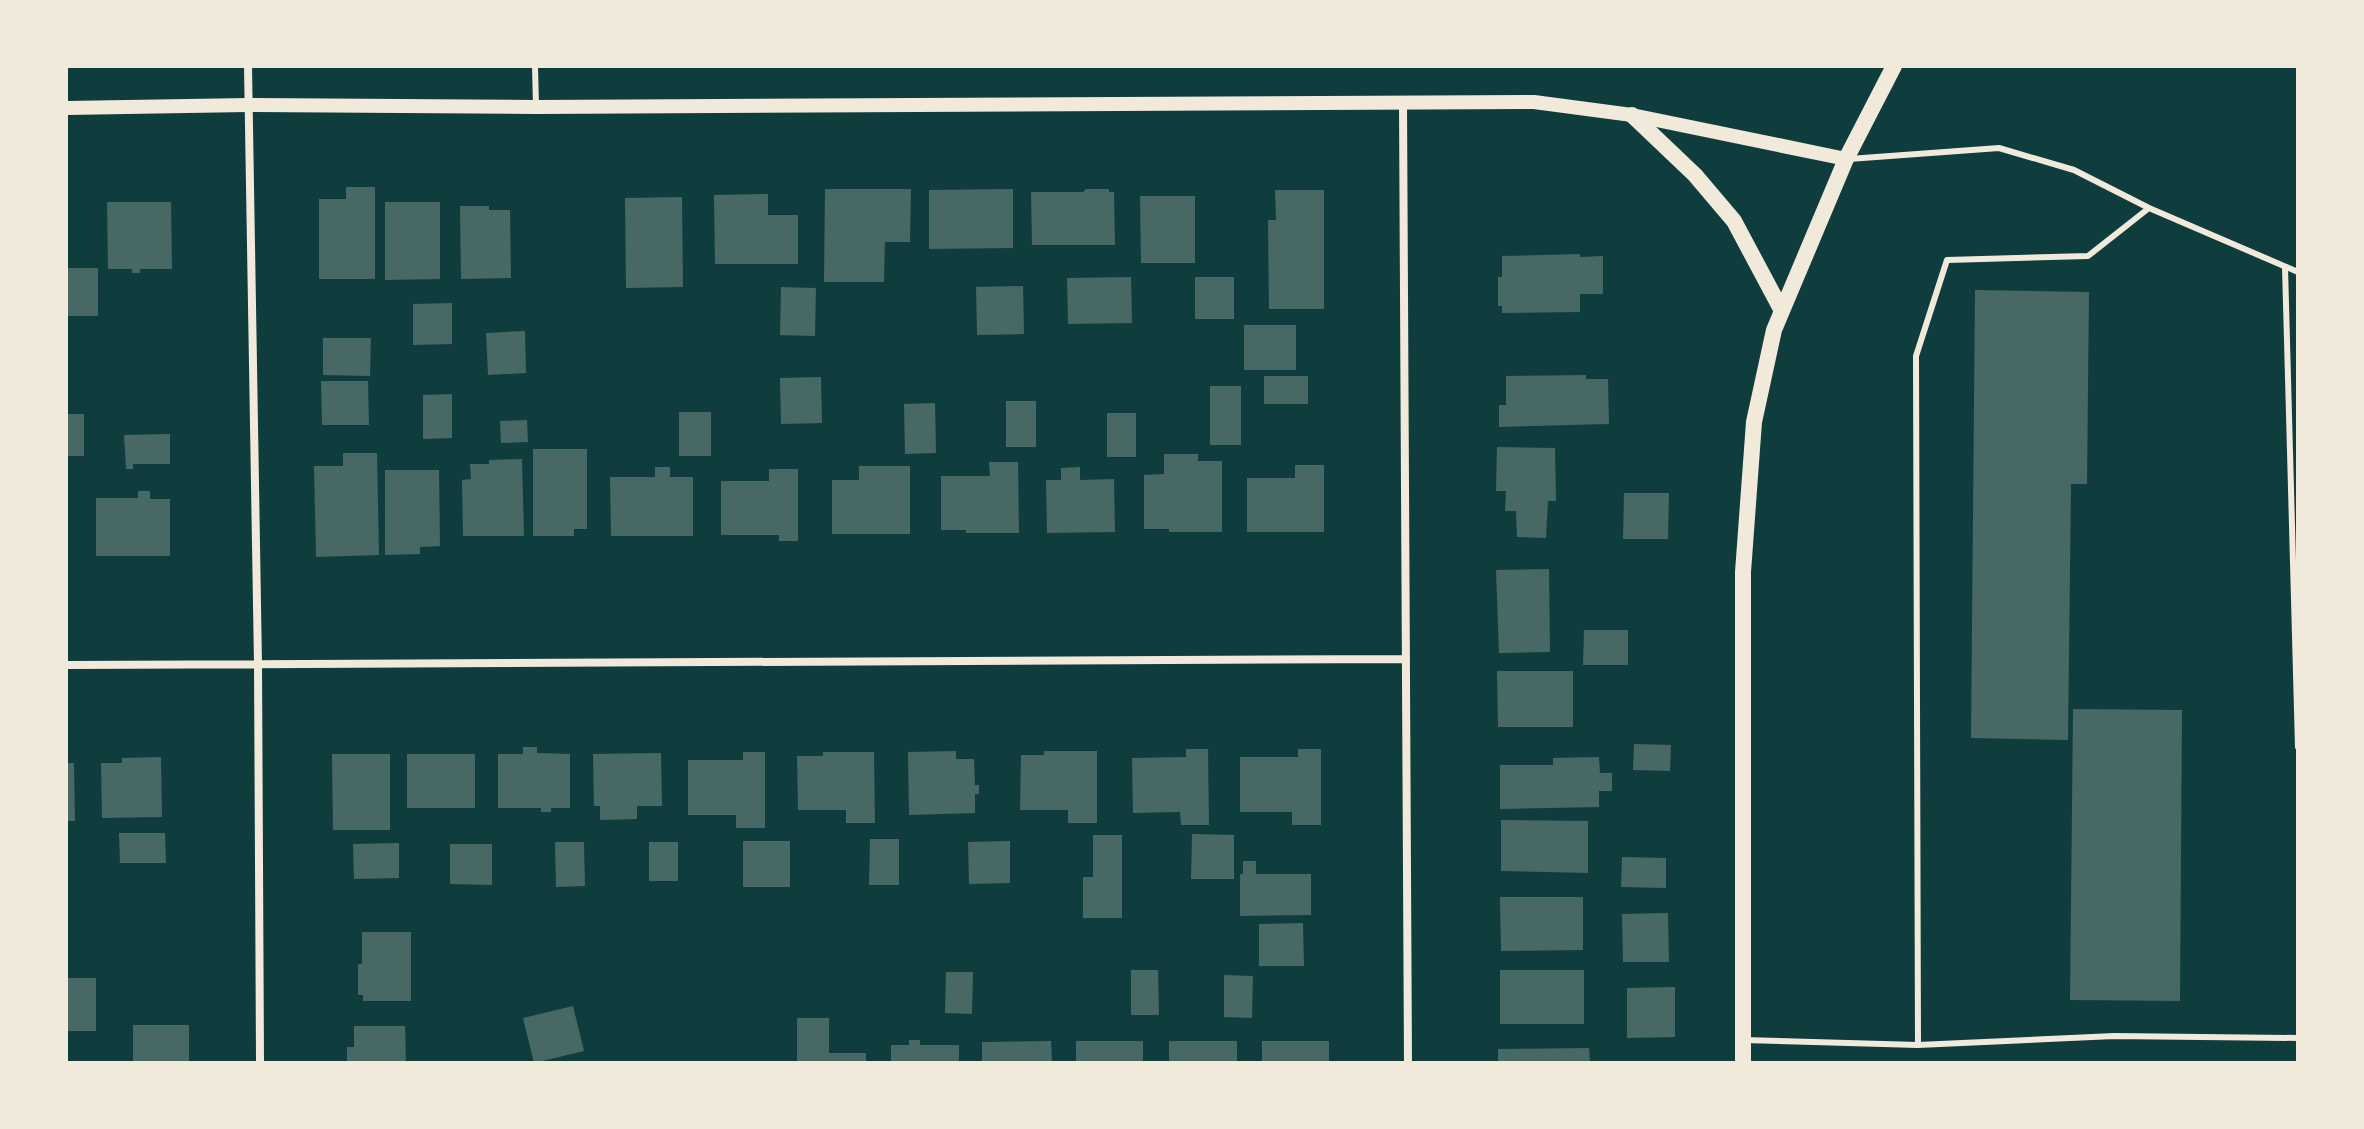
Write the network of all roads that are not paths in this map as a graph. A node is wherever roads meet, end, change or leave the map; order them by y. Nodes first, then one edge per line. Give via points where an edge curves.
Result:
1 (248, 66) edge
2 (535, 66) edge
3 (1894, 66) edge
4 (1403, 103) junction
5 (248, 105) junction
6 (536, 107) junction
7 (66, 108) edge
8 (1632, 115) junction
9 (1846, 159) junction
10 (2149, 208) junction
11 (2285, 267) junction
12 (2298, 272) edge
13 (1782, 311) junction
14 (1406, 659) junction
15 (258, 664) junction
16 (66, 665) edge
17 (2298, 747) edge
18 (2298, 1038) edge
19 (1743, 1040) junction
20 (1918, 1045) junction
21 (260, 1063) edge
22 (1408, 1063) edge
23 (1743, 1063) edge

1 - 5 street
2 - 6 lane
3 - 9 main road
4 - 6 street
4 - 8 street via 1534,102
4 - 14 street
5 - 6 street
5 - 7 street
5 - 15 street
8 - 9 street
8 - 13 main road via 1734,221
9 - 10 lane via 1999,148 2074,170
9 - 13 main road
10 - 11 lane
10 - 20 lane via 2088,256 1947,260 1916,356
11 - 12 lane
11 - 17 lane
13 - 19 main road via 1754,422 1743,572
14 - 15 street
14 - 22 street
15 - 16 street
15 - 21 street
18 - 20 lane via 2114,1036
19 - 20 lane
19 - 23 main road

